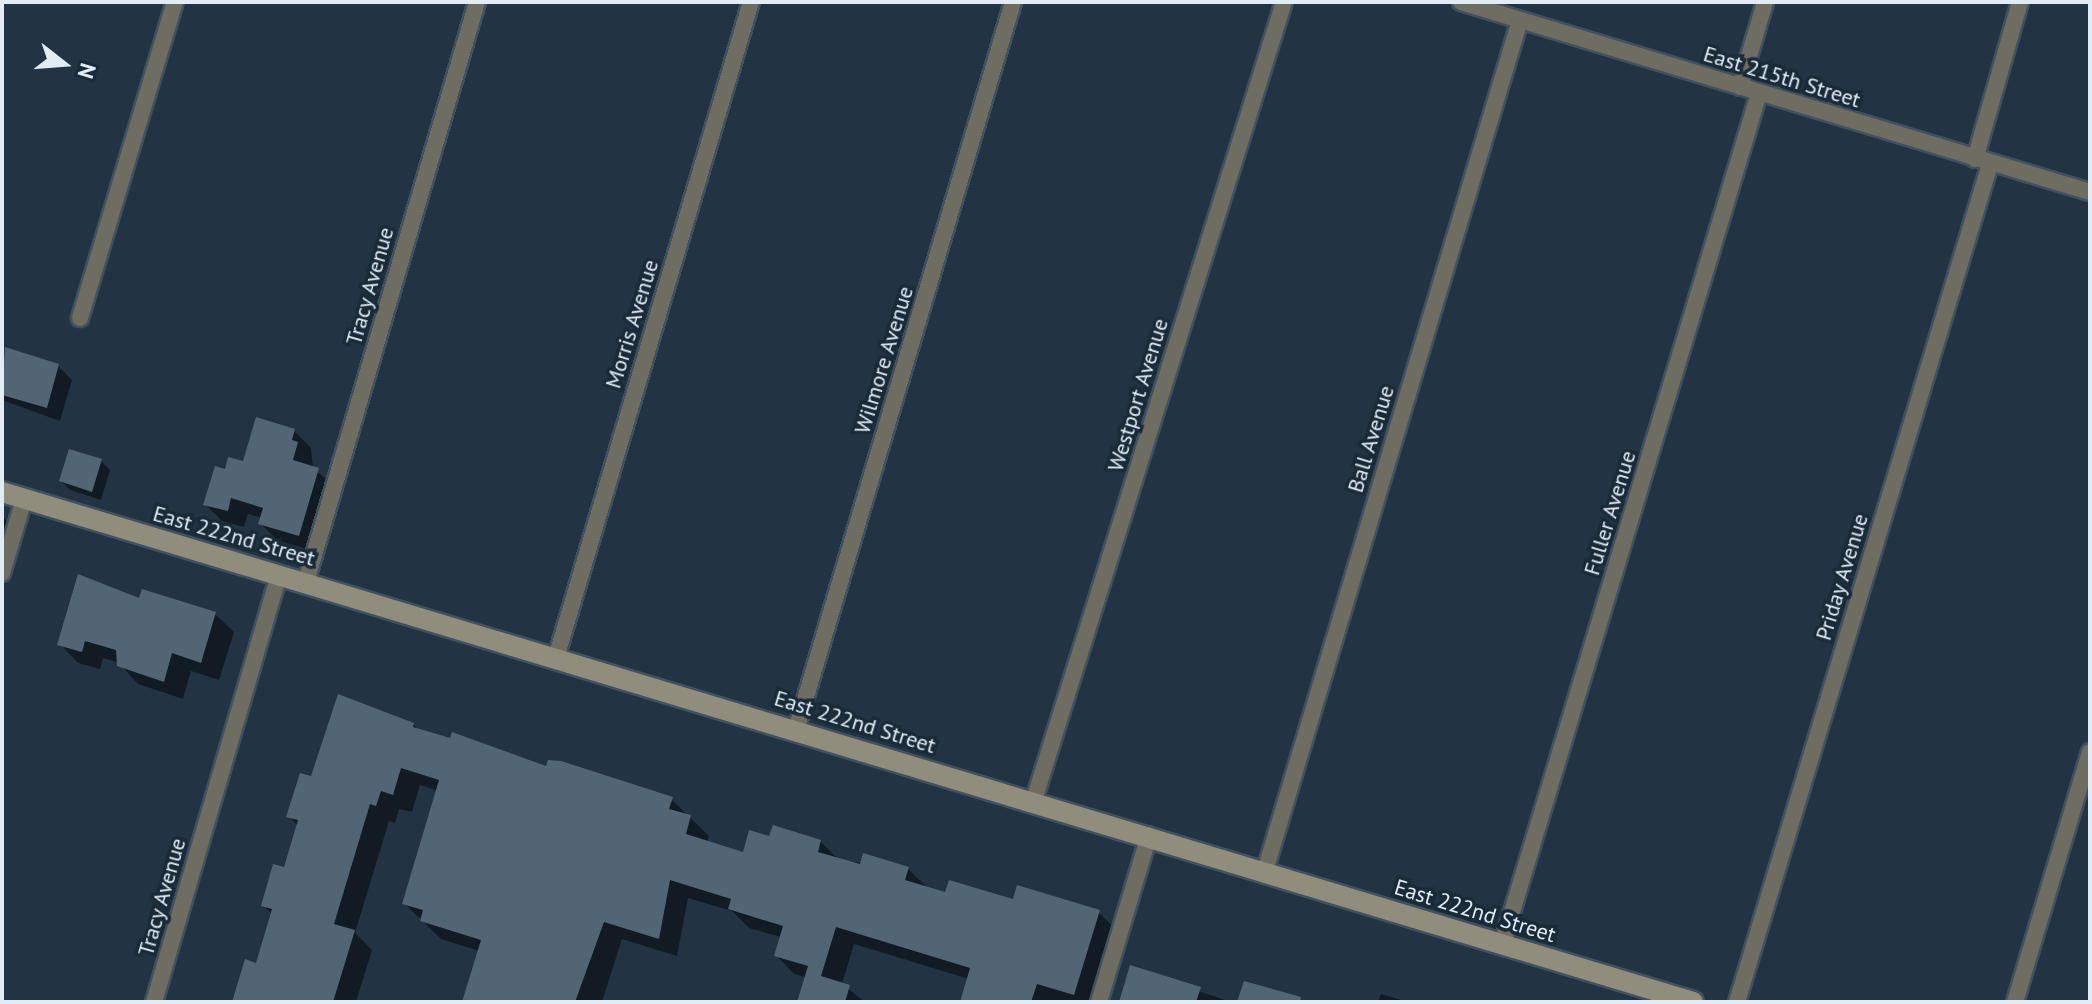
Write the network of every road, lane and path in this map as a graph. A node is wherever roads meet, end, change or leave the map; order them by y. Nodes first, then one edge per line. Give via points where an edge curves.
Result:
1 (175, 2) edge
2 (477, 2) edge
3 (751, 2) edge
4 (1013, 2) edge
5 (1284, 2) edge
6 (1461, 2) edge
7 (1765, 2) edge
8 (2020, 2) edge
9 (1514, 13) edge
10 (1740, 87) junction
11 (1759, 93) junction
12 (1982, 161) junction
13 (2090, 192) edge
14 (80, 318) dead end
15 (2, 492) edge
16 (24, 499) junction
17 (2, 573) edge
18 (279, 574) junction
19 (306, 582) junction
20 (556, 658) junction
21 (796, 730) junction
22 (2090, 752) edge
23 (1034, 800) junction
24 (1149, 835) junction
25 (1265, 871) junction
26 (1502, 945) junction
27 (154, 1002) edge
28 (1099, 1002) edge
29 (1693, 1002) edge
30 (1737, 1002) edge
31 (2015, 1002) edge

1 - 14 street
2 - 19 street, Tracy Avenue
3 - 20 street, Morris Avenue
4 - 21 street, Wilmore Avenue
5 - 23 street, Westport Avenue
6 - 9 street, East 215th Street
7 - 10 street
8 - 12 street, Priday Avenue
9 - 10 street, East 215th Street
9 - 25 street, Ball Avenue
10 - 11 street, East 215th Street
11 - 12 street, East 215th Street
11 - 26 street, Fuller Avenue
12 - 13 street, East 215th Street
12 - 30 street, Priday Avenue
15 - 16 street, East 222nd Street
16 - 17 street
16 - 18 street, East 222nd Street
18 - 19 street, East 222nd Street
18 - 27 street, Tracy Avenue
19 - 20 street, East 222nd Street
20 - 21 street, East 222nd Street
21 - 23 street, East 222nd Street
22 - 31 street
23 - 24 street, East 222nd Street
24 - 25 street, East 222nd Street
24 - 28 street
25 - 26 street, East 222nd Street
26 - 29 street, East 222nd Street

